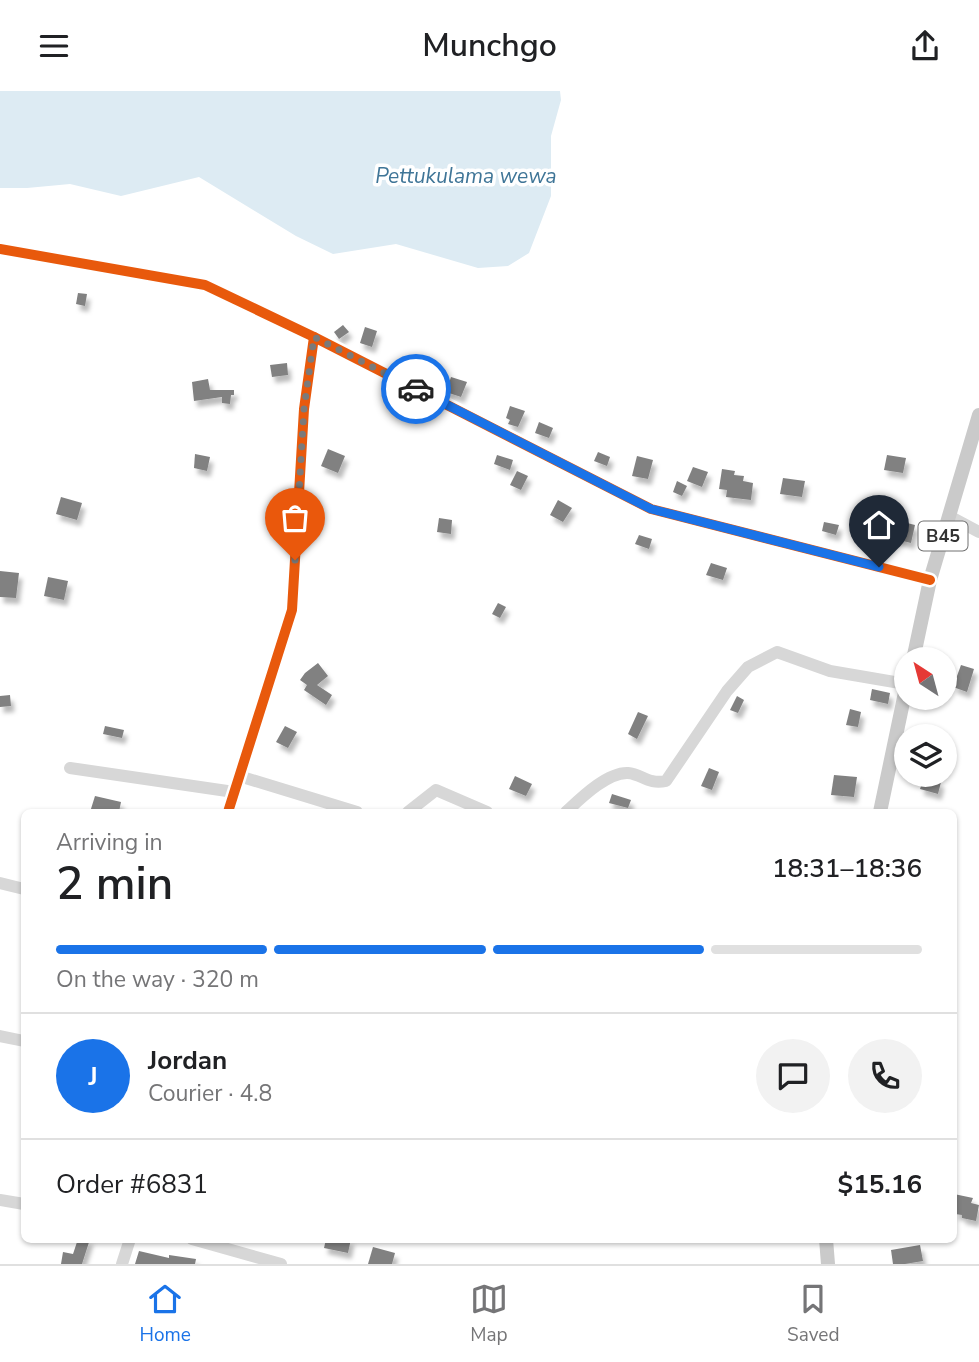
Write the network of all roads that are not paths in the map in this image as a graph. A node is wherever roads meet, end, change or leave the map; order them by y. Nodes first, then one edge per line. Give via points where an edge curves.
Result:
1 (0, 250) edge
2 (314, 337) junction
3 (979, 415) edge
4 (949, 516) junction
5 (979, 532) edge
6 (930, 580) junction
7 (916, 647) edge
8 (894, 684) edge
9 (901, 711) edge
10 (70, 768) dead end
11 (239, 776) junction
12 (234, 792) junction
13 (229, 809) edge
14 (347, 809) edge
15 (412, 809) edge
16 (480, 809) edge
17 (569, 809) edge
18 (881, 809) edge
19 (0, 883) edge
20 (21, 888) edge
21 (0, 1036) edge
22 (21, 1040) edge
23 (0, 1200) edge
24 (21, 1204) edge
25 (129, 1243) edge
26 (206, 1243) edge
27 (826, 1243) edge
28 (122, 1264) edge
29 (281, 1264) edge
30 (828, 1264) edge

1 - 2 street via 205,285
2 - 6 street via 651,509
2 - 11 street via 304,409 292,610
3 - 4 main road, B45
4 - 5 street
4 - 6 main road, B45
6 - 7 main road, B45
8 - 17 street via 830,671 776,652 748,667 727,691 666,781 656,783 628,773 615,776 595,786
9 - 18 main road
10 - 12 street
11 - 12 street
11 - 14 street
12 - 13 street
15 - 16 street via 436,790
19 - 20 street
21 - 22 street
23 - 24 street
25 - 28 street
26 - 29 street
27 - 30 main road

